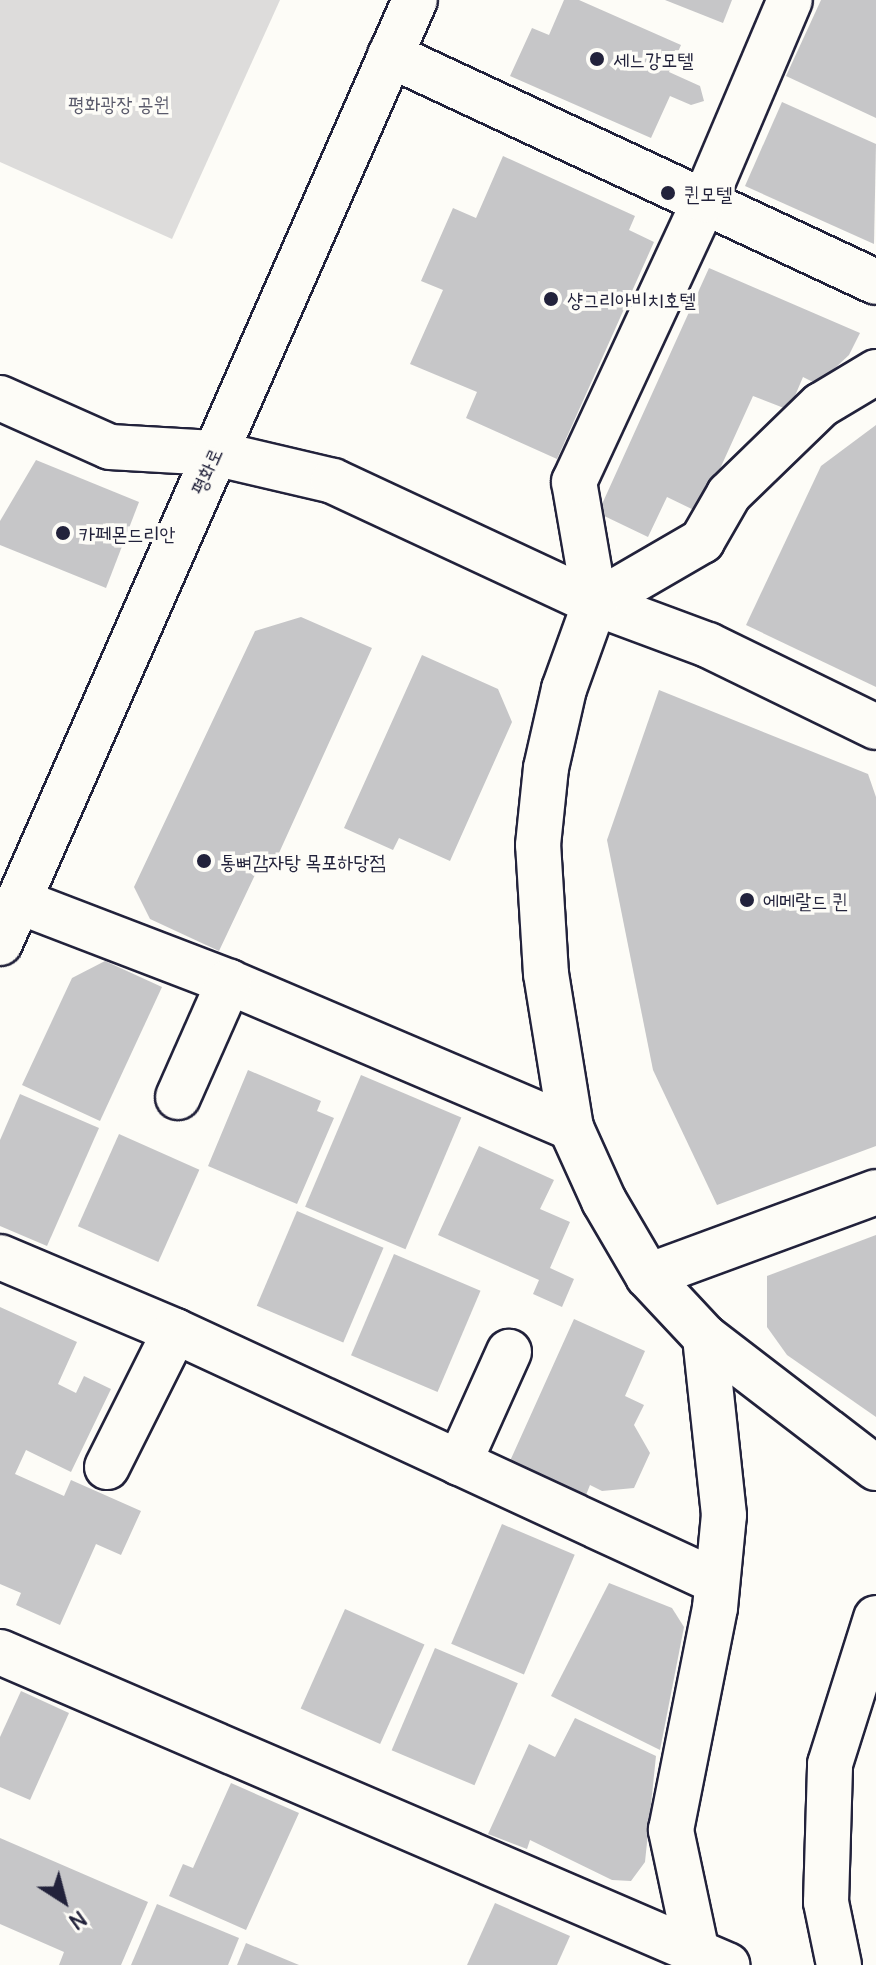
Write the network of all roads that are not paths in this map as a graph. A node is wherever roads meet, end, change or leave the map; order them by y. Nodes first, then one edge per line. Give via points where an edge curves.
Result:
1 (415, 0) edge
2 (790, 0) edge
3 (390, 55) junction
4 (705, 200) junction
5 (876, 282) edge
6 (876, 372) edge
7 (0, 398) edge
8 (214, 453) junction
9 (595, 603) junction
10 (876, 727) edge
11 (18, 901) junction
12 (0, 943) edge
13 (229, 982) junction
14 (178, 1097) dead end
15 (571, 1128) junction
16 (876, 1192) edge
17 (0, 1257) edge
18 (648, 1276) junction
19 (175, 1331) junction
20 (705, 1337) junction
21 (509, 1352) dead end
22 (459, 1463) junction
23 (107, 1467) dead end
24 (876, 1468) edge
25 (717, 1582) junction
26 (876, 1618) edge
27 (0, 1652) edge
28 (712, 1956) edge
29 (839, 1965) edge

1 - 3 street, 평화로
2 - 4 street
3 - 4 street
3 - 8 street, 평화로
4 - 5 street
4 - 9 street via 574,482
6 - 9 street via 821,405 729,494 702,541
7 - 8 street via 110,447
8 - 9 street via 333,481
8 - 11 street, 평화로
9 - 10 street via 708,645
9 - 15 street via 561,702 546,768 538,845 546,974
11 - 12 street, 평화로
11 - 13 street
13 - 14 street
13 - 15 street
15 - 18 street via 604,1201
16 - 18 street
17 - 19 street
18 - 20 street
19 - 22 street
19 - 23 street
20 - 24 street
20 - 25 street via 724,1515
21 - 22 street
22 - 25 street
25 - 28 street via 671,1830
26 - 29 street via 830,1764 826,1902
27 - 28 street

